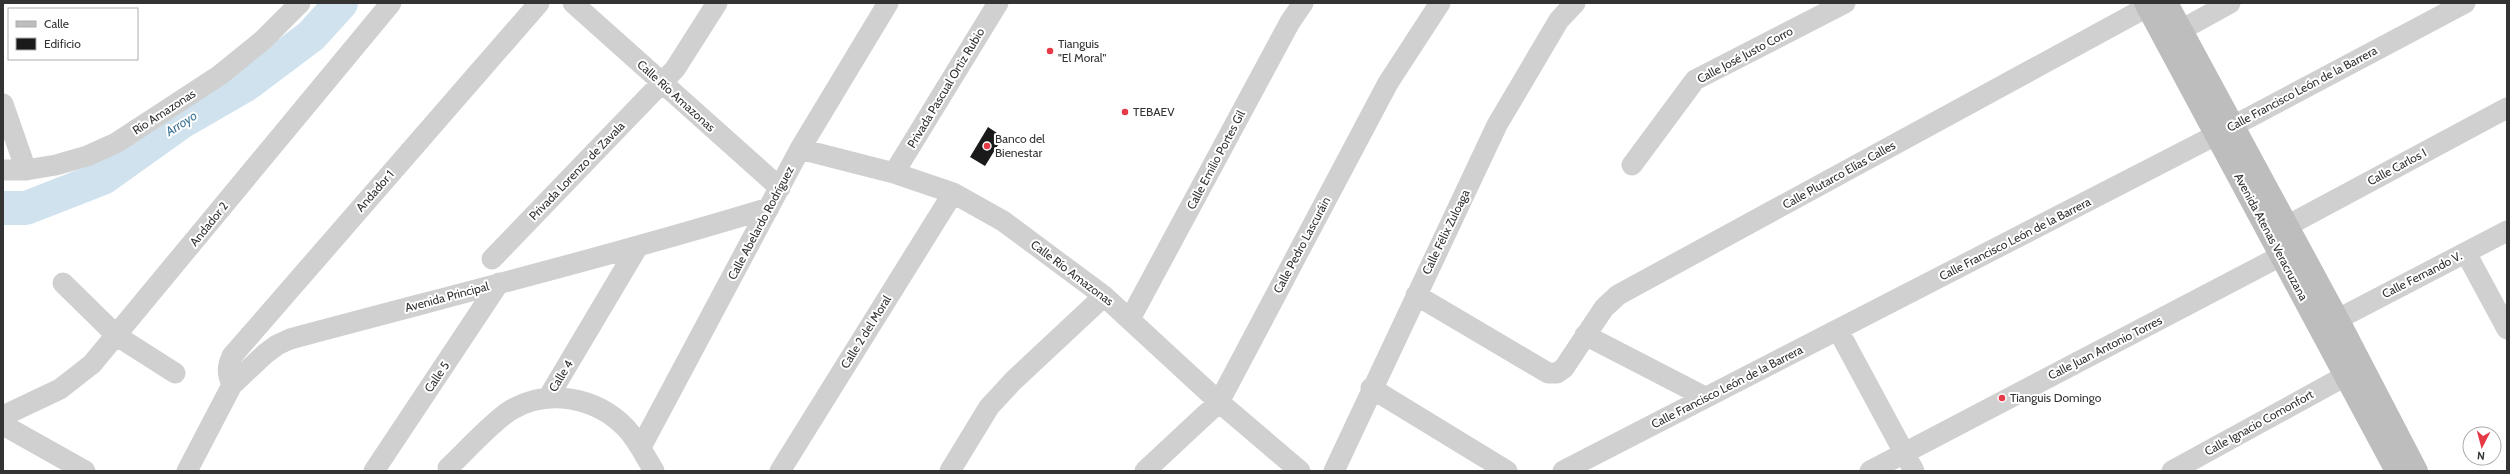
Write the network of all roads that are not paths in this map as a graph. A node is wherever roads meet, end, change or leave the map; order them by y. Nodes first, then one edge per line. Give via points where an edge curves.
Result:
1 (300, 3) edge
2 (391, 3) edge
3 (539, 3) edge
4 (573, 3) edge
5 (717, 3) edge
6 (888, 3) edge
7 (998, 3) edge
8 (1303, 3) edge
9 (1440, 3) edge
10 (1575, 3) edge
11 (1845, 3) edge
12 (2230, 3) edge
13 (2465, 3) edge
14 (2153, 4) edge
15 (2181, 30) junction
16 (662, 84) junction
17 (3, 104) edge
18 (2507, 108) edge
19 (2224, 131) junction
20 (800, 149) junction
21 (1632, 165) dead end
22 (3, 170) edge
23 (26, 170) junction
24 (894, 173) junction
25 (780, 188) junction
26 (953, 193) junction
27 (769, 208) junction
28 (2287, 226) junction
29 (2507, 231) edge
30 (638, 248) junction
31 (2290, 252) junction
32 (2466, 252) junction
33 (492, 259) dead end
34 (499, 282) junction
35 (63, 283) dead end
36 (1416, 295) junction
37 (1104, 296) junction
38 (1130, 319) junction
39 (2338, 319) junction
40 (2507, 329) edge
41 (1838, 330) junction
42 (1585, 335) junction
43 (117, 336) junction
44 (175, 373) dead end
45 (2346, 375) junction
46 (232, 385) junction
47 (1371, 388) junction
48 (549, 396) junction
49 (1705, 397) junction
50 (1219, 402) junction
51 (3, 416) edge
52 (3, 425) edge
53 (641, 447) junction
54 (1904, 453) junction
55 (448, 468) dead end
56 (85, 471) edge
57 (187, 471) edge
58 (374, 471) edge
59 (654, 471) edge
60 (780, 471) edge
61 (950, 471) edge
62 (1145, 471) edge
63 (1300, 471) edge
64 (1334, 471) edge
65 (1507, 471) edge
66 (1562, 471) edge
67 (1870, 471) edge
68 (1914, 471) edge
69 (2172, 471) edge
70 (2396, 471) edge
71 (2417, 471) edge

1 - 23 street, Río Amazonas via 263,40 220,75 116,143 87,156
2 - 43 street, Andador 2
3 - 46 street, Andador 1 via 232,356 228,365
4 - 16 street, Calle Río Amazonas
5 - 16 street, Privada Lorenzo de Zavala via 687,54
6 - 20 street, Calle Abelardo Rodríguez
7 - 24 street, Privada Pascual Ortiz Rubio
8 - 38 street, Calle Emilio Portes Gil via 1290,22
9 - 50 street, Calle Pedro Lascuráin via 1388,83
10 - 36 street, Calle Félix Zuloaga via 1560,20 1497,125
11 - 21 street, Calle José Justo Corro via 1695,80
12 - 15 street
13 - 19 street, Calle Francisco León de la Barrera
14 - 15 main road, Avenida Atenas Veracruzana
14 - 19 main road, Avenida Atenas Veracruzana
14 - 42 street, Calle Plutarco Elías Calles via 1618,296 1604,308
15 - 19 main road, Avenida Atenas Veracruzana
16 - 25 street, Calle Río Amazonas
16 - 33 street, Privada Lorenzo de Zavala
17 - 23 street
18 - 28 street, Calle Carlos I
19 - 28 main road, Avenida Atenas Veracruzana
19 - 31 main road, Avenida Atenas Veracruzana
19 - 41 street, Calle Francisco León de la Barrera
20 - 24 street, Calle Río Amazonas
20 - 25 street, Calle Abelardo Rodríguez
22 - 23 street, Río Amazonas
24 - 26 street, Calle Río Amazonas
25 - 27 street, Calle Abelardo Rodríguez
26 - 37 street, Calle Río Amazonas via 1003,221
26 - 60 street, Calle 2 del Moral
27 - 30 street, Avenida Principal
27 - 53 street, Calle Abelardo Rodríguez
28 - 31 main road, Avenida Atenas Veracruzana
29 - 32 street, Calle Fernando V.
30 - 34 street, Avenida Principal
30 - 48 street, Calle 4
31 - 39 main road, Avenida Atenas Veracruzana
31 - 45 main road, Avenida Atenas Veracruzana
31 - 54 street, Calle Juan Antonio Torres
32 - 39 street, Calle Fernando V.
32 - 40 street
34 - 46 street, Avenida Principal via 290,339 265,354
34 - 58 street, Calle 5
35 - 43 street
36 - 42 street, Calle Plutarco Elías Calles via 1548,373 1557,373 1564,368
36 - 47 street, Calle Félix Zuloaga
37 - 38 street, Calle Río Amazonas
37 - 61 street via 1008,386 976,426
38 - 50 street, Calle Río Amazonas
39 - 71 main road, Avenida Atenas Veracruzana
41 - 49 street, Calle Francisco León de la Barrera
41 - 54 street
42 - 49 street
43 - 44 street
43 - 51 street, Andador 2 via 77,378 60,389
45 - 69 street, Calle Ignacio Comonfort
45 - 70 main road, Avenida Atenas Veracruzana
46 - 57 street, Avenida Principal
47 - 64 street, Calle Félix Zuloaga
47 - 65 street
48 - 53 street via 581,400 603,411 625,427
48 - 55 street, Calle 4 via 530,401 510,411
49 - 66 street, Calle Francisco León de la Barrera
50 - 62 street, Calle Pedro Lascuráin
50 - 63 street, Calle Río Amazonas
52 - 56 street
53 - 59 street
54 - 67 street, Calle Juan Antonio Torres
54 - 68 street

